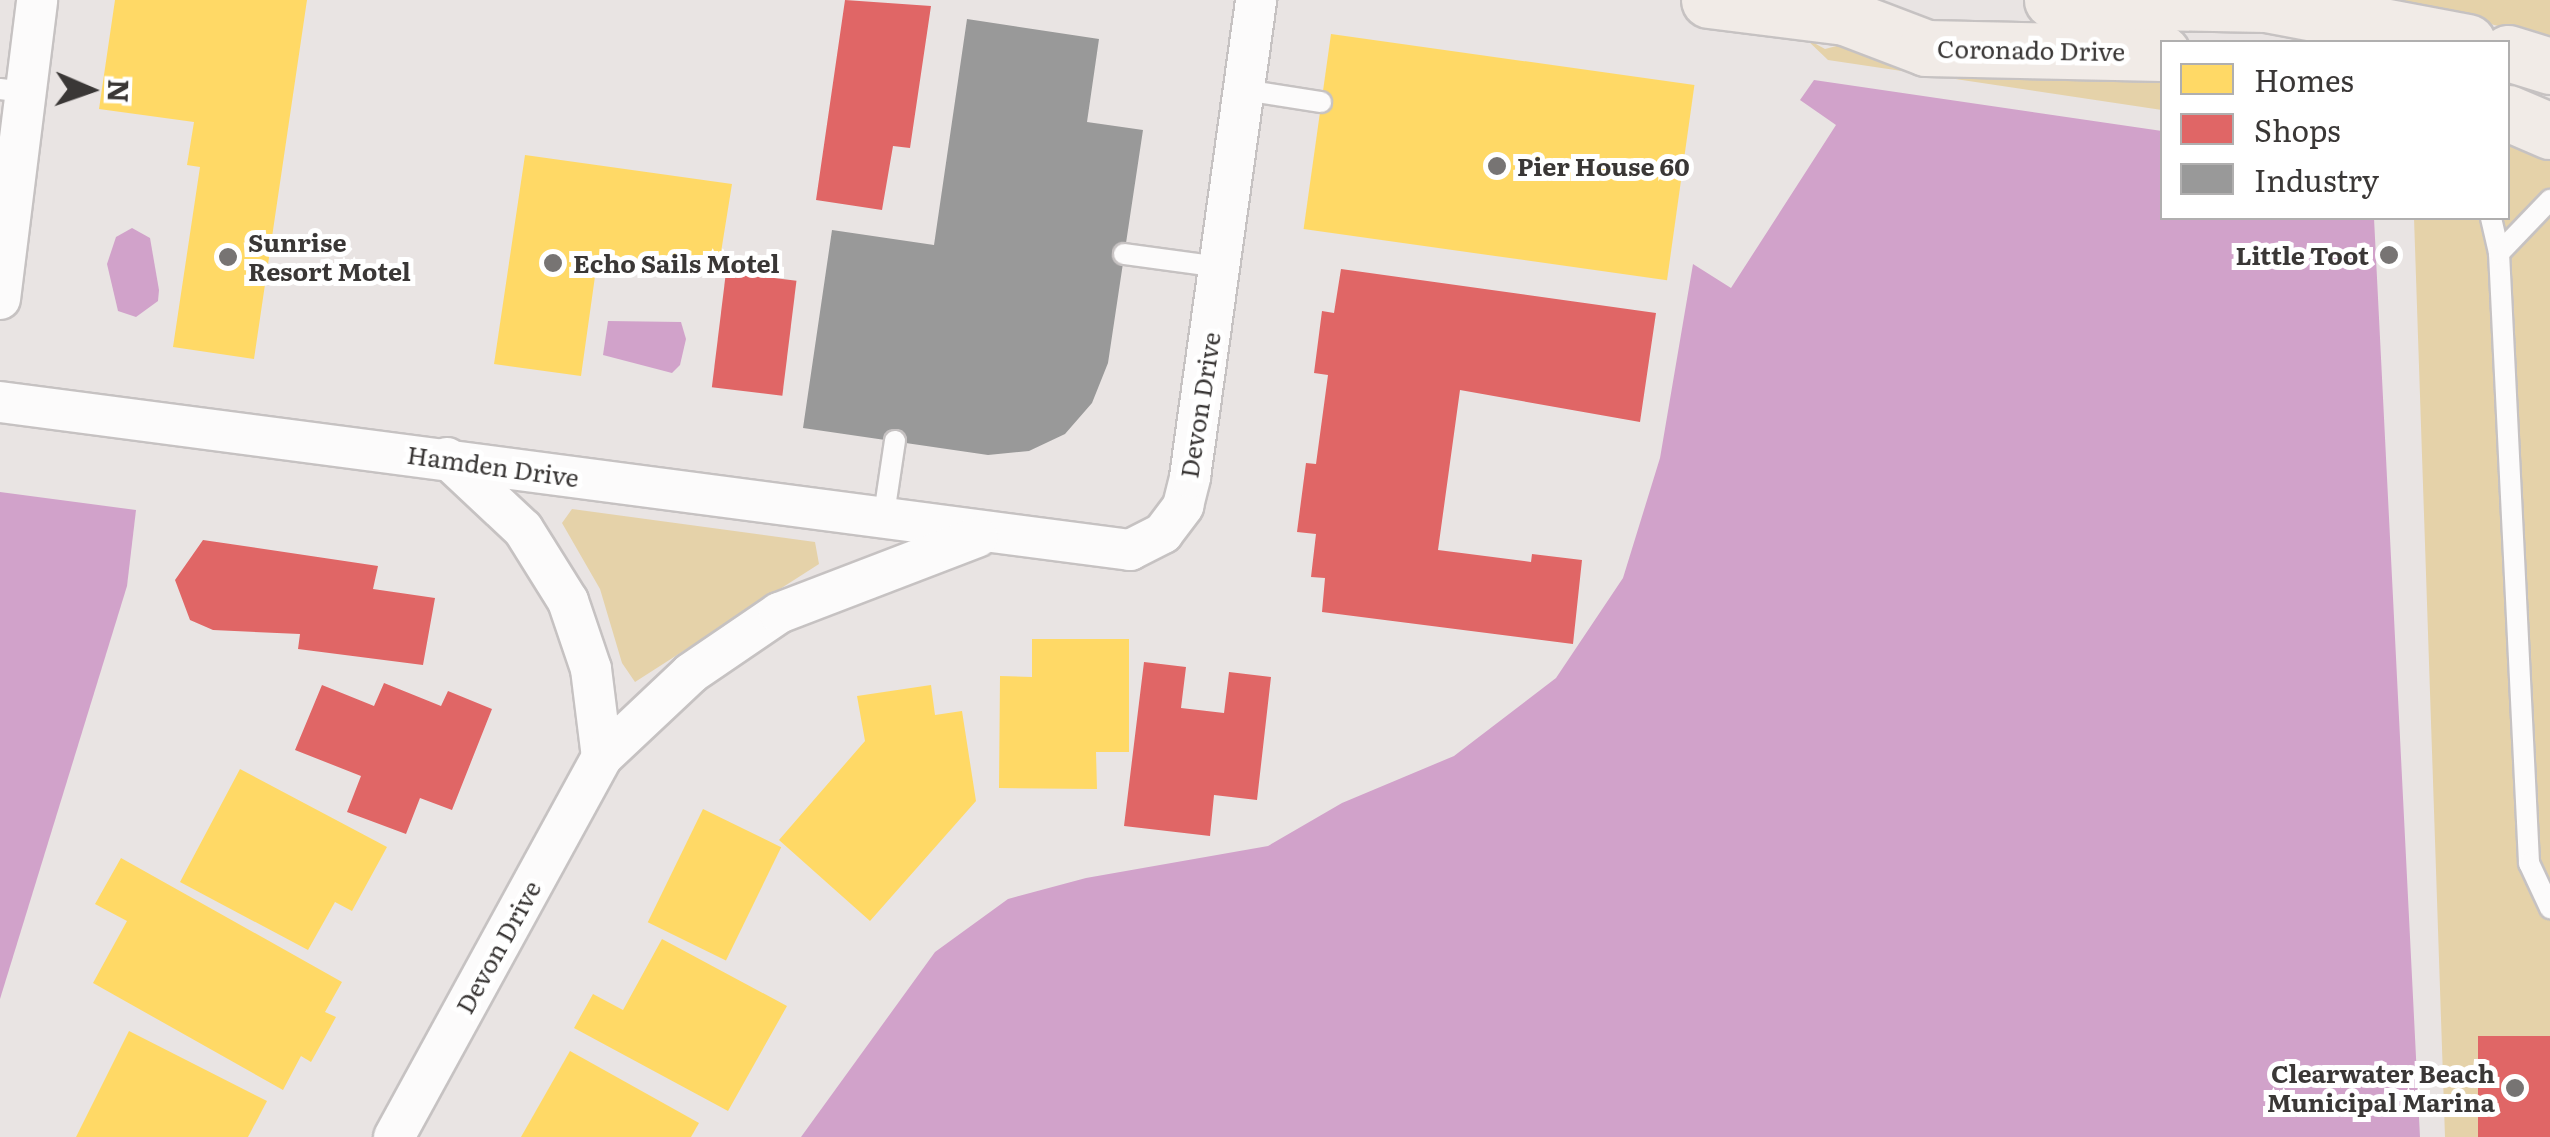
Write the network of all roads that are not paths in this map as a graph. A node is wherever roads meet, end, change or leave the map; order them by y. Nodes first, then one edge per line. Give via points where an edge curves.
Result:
1 (37, 0) edge
2 (1256, 0) edge
3 (1709, 0) edge
4 (1923, 0) edge
5 (2052, 0) edge
6 (1846, 18) junction
7 (2456, 40) edge
8 (2160, 53) edge
9 (2510, 55) edge
10 (2550, 66) edge
11 (1244, 90) junction
12 (13, 91) edge
13 (1320, 102) dead end
14 (2510, 114) edge
15 (2550, 131) edge
16 (2550, 200) edge
17 (2491, 220) edge
18 (1124, 254) dead end
19 (2498, 254) junction
20 (1220, 267) junction
21 (0, 299) edge
22 (0, 402) edge
23 (895, 441) dead end
24 (447, 458) junction
25 (883, 522) junction
26 (986, 534) junction
27 (602, 757) junction
28 (2550, 908) edge
29 (394, 1137) edge

1 - 12 street
2 - 11 street, Devon Drive
3 - 6 main road, Coronado Drive
4 - 6 main road, Coronado Drive
5 - 7 main road, Coronado Drive via 2266,4
6 - 8 main road, Coronado Drive via 1926,48
9 - 10 main road
11 - 13 lane
11 - 20 street, Devon Drive
12 - 21 street
14 - 15 main road
16 - 19 lane
17 - 19 lane
18 - 20 lane
19 - 28 lane via 2529,863
20 - 26 street, Devon Drive via 1190,477 1183,506 1163,534 1130,550
22 - 24 street, Hamden Drive
23 - 25 lane
24 - 25 street, Hamden Drive
24 - 27 street via 523,528 568,602 591,669
25 - 26 street, Hamden Drive
26 - 27 street, Devon Drive via 779,613 691,673
27 - 29 street, Devon Drive

